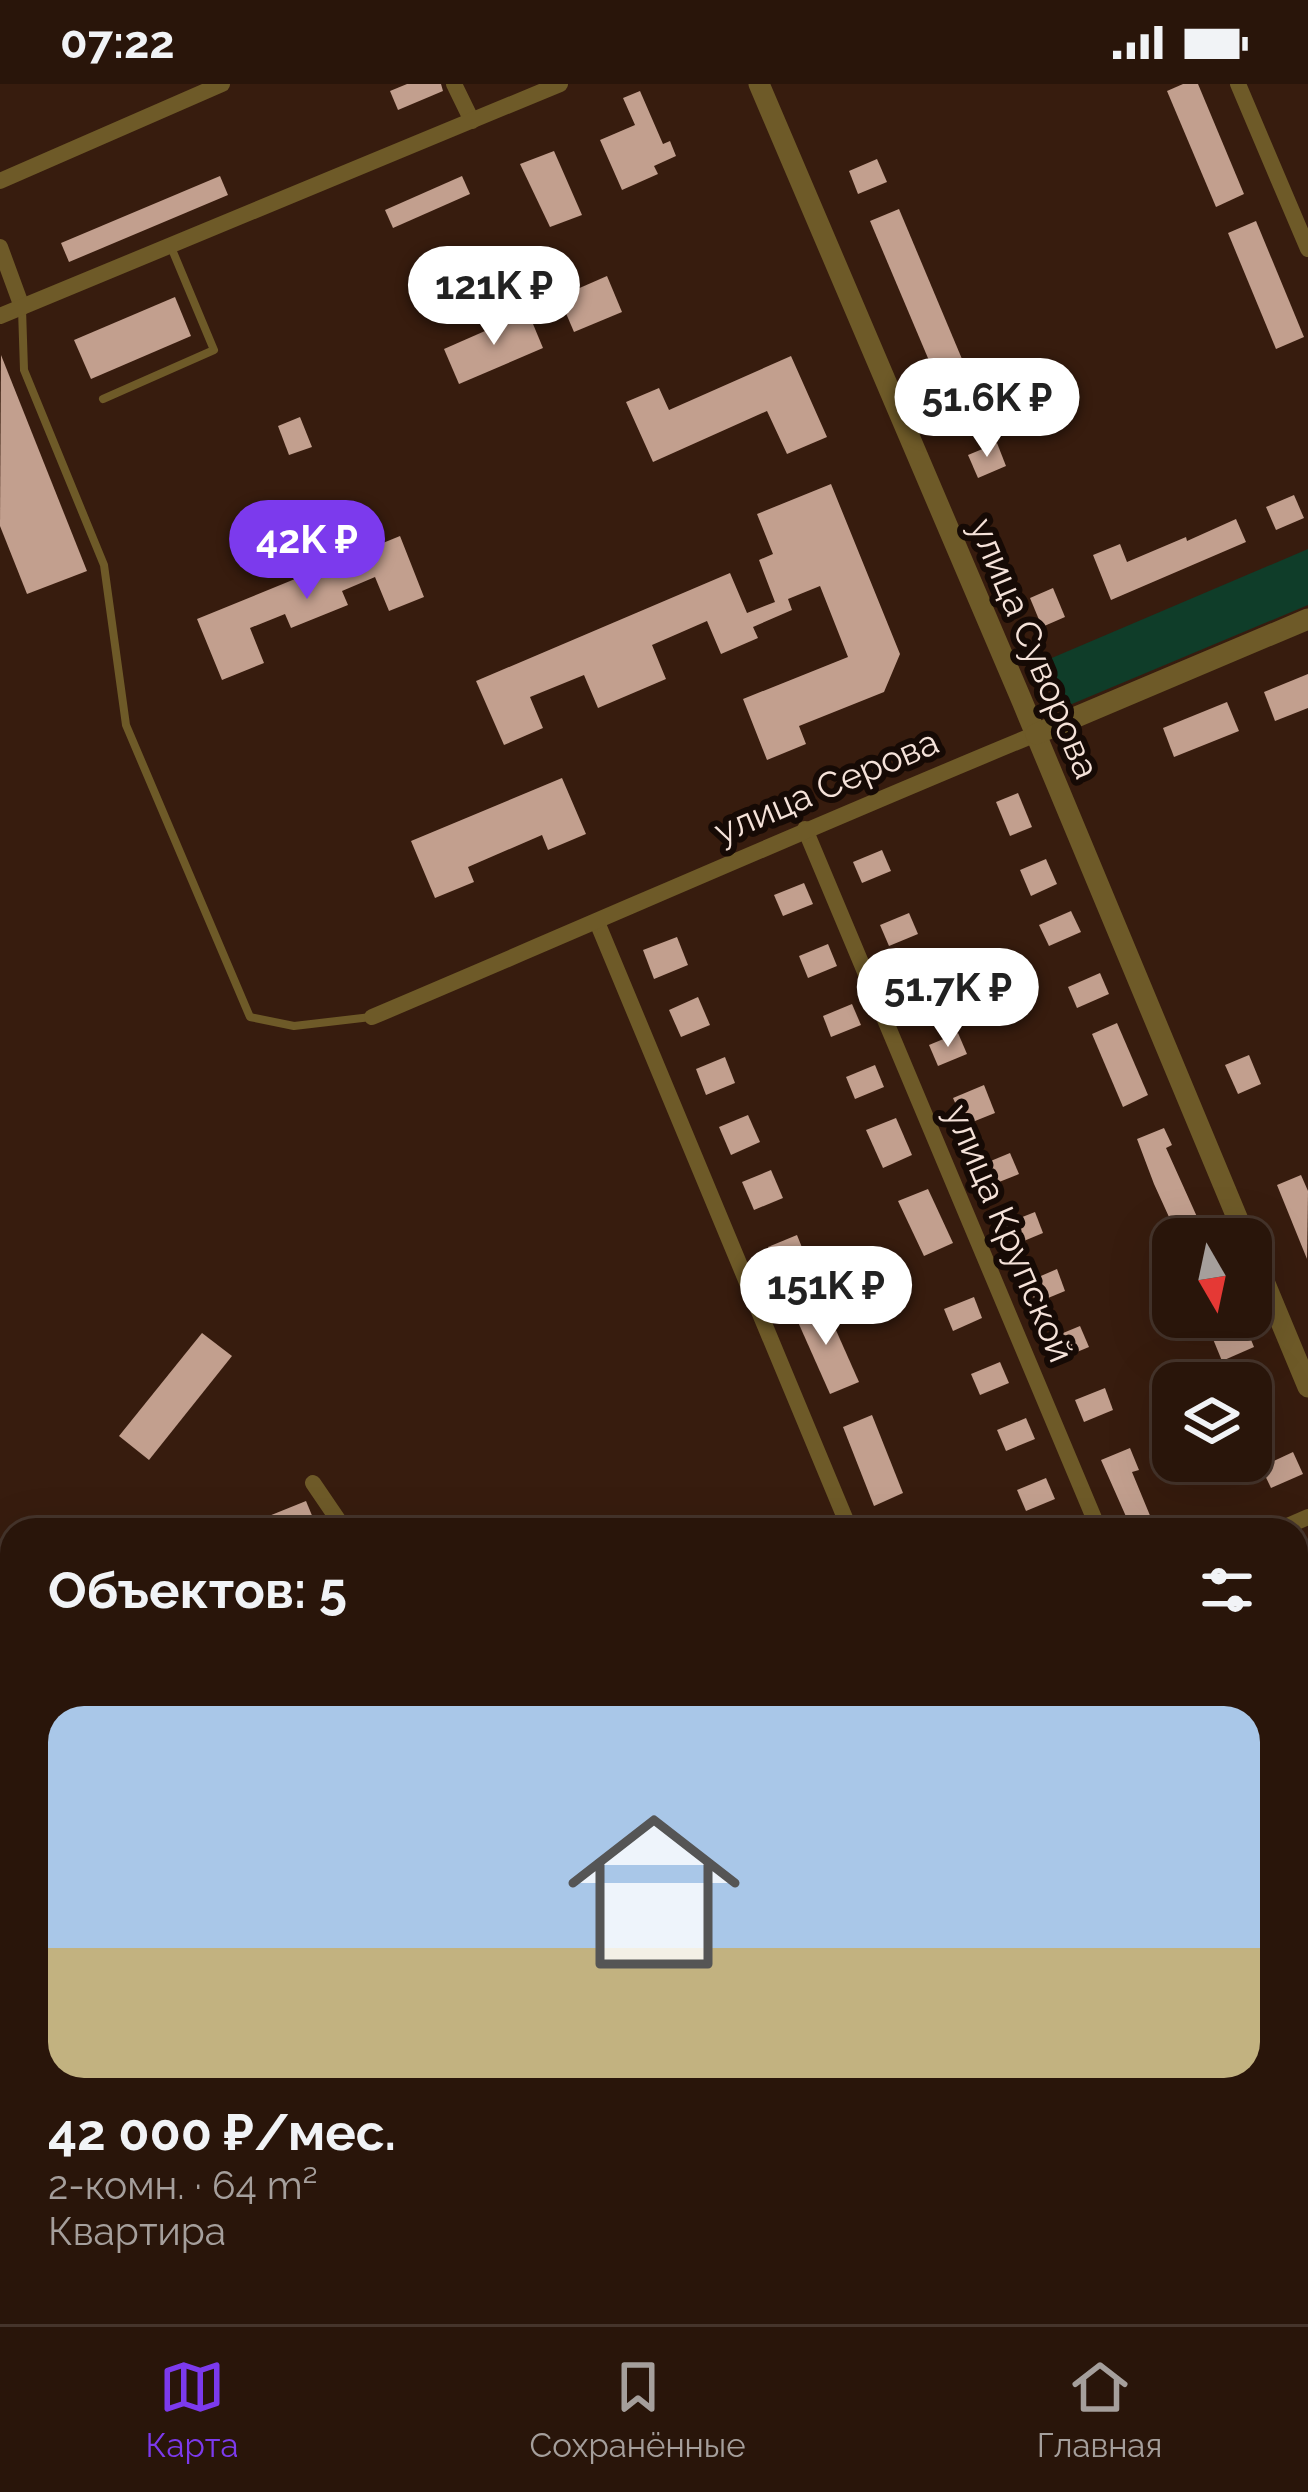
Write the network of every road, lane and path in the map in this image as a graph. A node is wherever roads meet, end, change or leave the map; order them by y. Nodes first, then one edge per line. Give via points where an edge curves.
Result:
1 (222, 84) edge
2 (454, 84) edge
3 (560, 84) edge
4 (760, 84) edge
5 (1238, 84) edge
6 (472, 121) junction
7 (0, 181) edge
8 (170, 245) junction
9 (0, 247) edge
10 (1308, 249) edge
11 (22, 307) junction
12 (0, 316) edge
13 (103, 399) dead end
14 (1308, 620) edge
15 (1036, 734) junction
16 (805, 829) junction
17 (597, 922) junction
18 (372, 1017) joint
19 (1237, 1218) edge
20 (1272, 1301) edge
21 (1308, 1388) edge
22 (313, 1483) dead end
23 (337, 1518) edge
24 (845, 1518) edge
25 (1094, 1518) edge

1 - 7 street
2 - 6 street
3 - 6 street
4 - 15 street, улица Суворова
5 - 10 street
6 - 8 street
8 - 11 street
8 - 13 lane via 214,350
9 - 11 street
11 - 12 street
11 - 18 lane via 25,370 104,565 126,725 250,1017 295,1026
14 - 15 street, улица Серова
15 - 16 street, улица Серова
15 - 19 street, улица Суворова
16 - 17 street, улица Серова
16 - 25 street, улица Крупской
17 - 18 street, улица Серова
17 - 24 street
20 - 21 street
22 - 23 street

